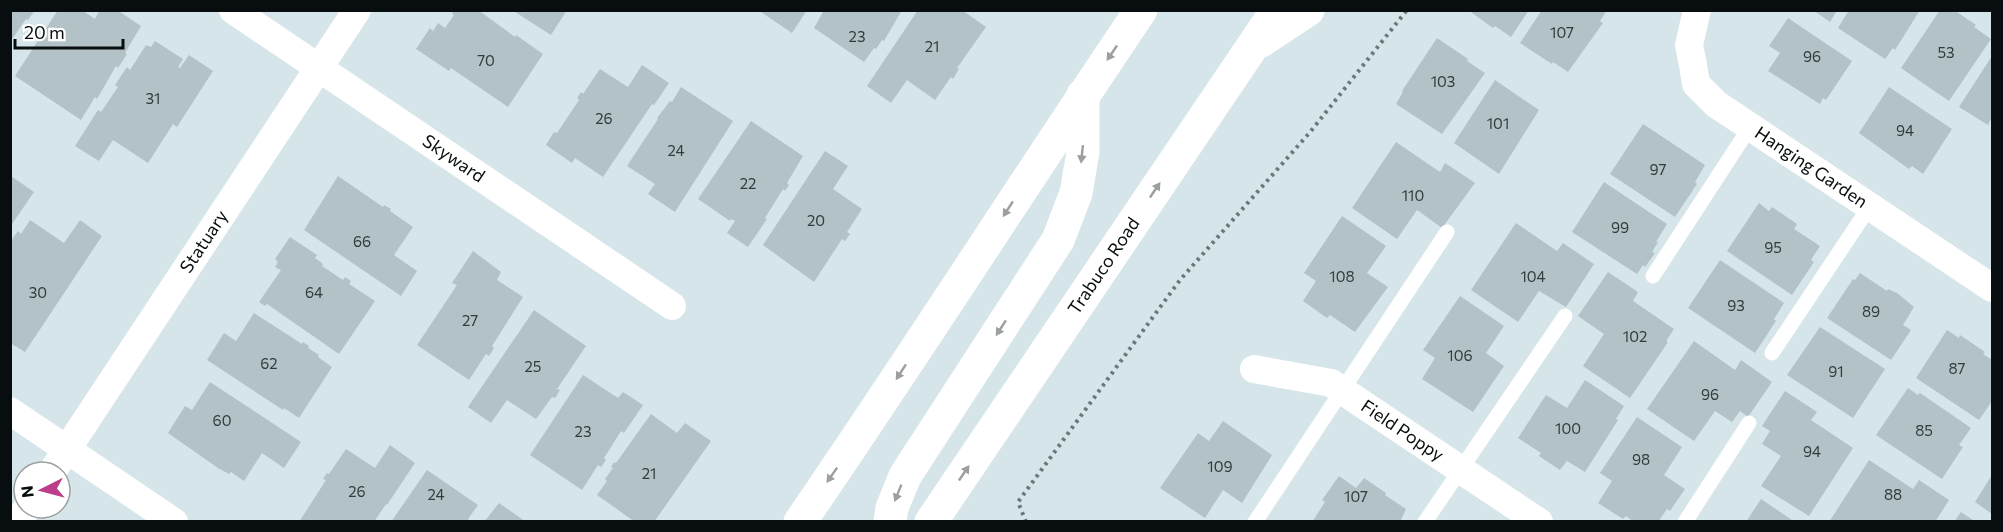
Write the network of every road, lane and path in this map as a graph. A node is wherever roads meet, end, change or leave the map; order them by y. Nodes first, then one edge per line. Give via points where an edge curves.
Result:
1 (233, 10) edge
2 (357, 10) edge
3 (1141, 10) edge
4 (1277, 10) edge
5 (1308, 10) edge
6 (1407, 10) edge
7 (1697, 10) edge
8 (1252, 47) junction
9 (319, 68) junction
10 (1083, 95) junction
11 (1750, 127) junction
12 (1870, 206) junction
13 (1447, 232) dead end
14 (1653, 276) dead end
15 (1988, 276) edge
16 (672, 306) dead end
17 (1565, 316) dead end
18 (1772, 353) dead end
19 (1254, 369) dead end
20 (1343, 391) junction
21 (10, 411) edge
22 (1749, 423) dead end
23 (58, 460) edge
24 (60, 460) edge
25 (72, 468) edge
26 (1461, 469) junction
27 (174, 522) edge
28 (800, 522) edge
29 (890, 522) edge
30 (931, 522) edge
31 (1026, 522) edge
32 (1255, 522) edge
33 (1425, 522) edge
34 (1539, 522) edge
35 (1685, 522) edge

1 - 9 street, Skyward
2 - 9 street, Statuary
3 -> 10 main road
4 - 8 main road, Trabuco Road
5 - 8 main road
6 - 31 path via 1311,131 1180,280 1018,502
7 - 11 street, Hanging Garden via 1689,45 1696,84 1716,104
30 -> 8 main road, Trabuco Road
9 - 16 street, Skyward
9 - 24 street, Statuary
10 -> 28 main road
10 -> 29 main road via 1083,152 1076,194 1058,240 905,476
11 - 12 street, Hanging Garden
11 - 14 lane
12 - 15 street, Hanging Garden
12 - 18 lane
13 - 20 lane
17 - 26 lane
19 - 20 street, Field Poppy via 1331,383
20 - 26 street, Field Poppy
20 - 32 lane
21 - 23 street
22 - 35 lane
25 - 27 street
26 - 33 lane
26 - 34 street, Field Poppy

